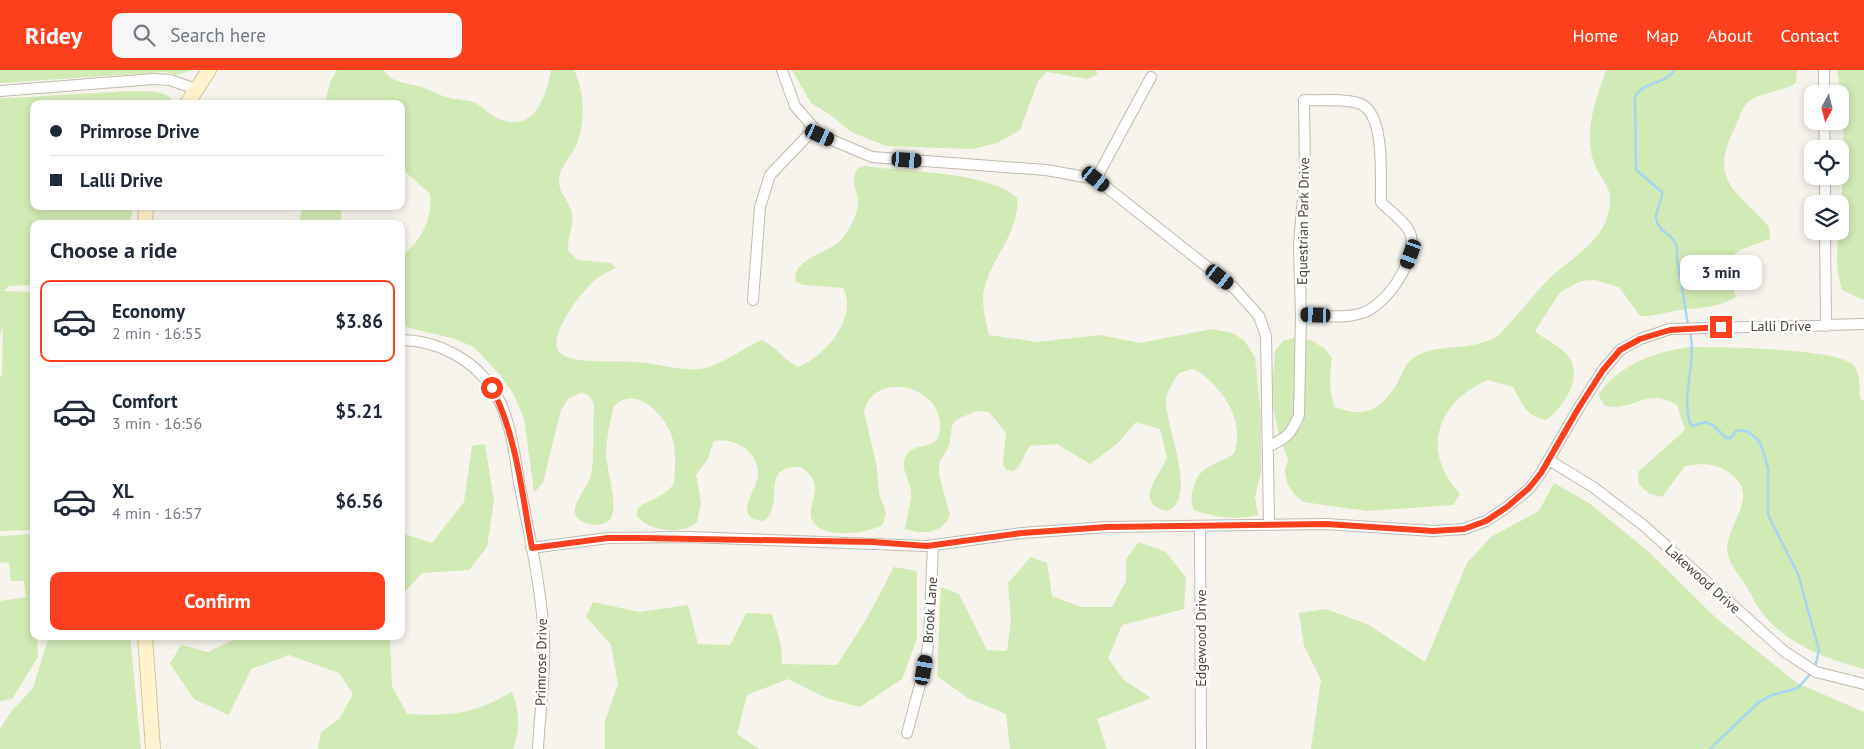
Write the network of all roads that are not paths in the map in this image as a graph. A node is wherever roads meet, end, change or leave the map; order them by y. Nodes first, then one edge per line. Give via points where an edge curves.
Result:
1 (209, 70) edge
2 (782, 70) edge
3 (1824, 70) edge
4 (1151, 77) dead end
5 (1824, 85) edge
6 (196, 89) junction
7 (0, 91) edge
8 (189, 100) edge
9 (814, 129) junction
10 (1096, 179) junction
11 (1825, 240) edge
12 (753, 300) dead end
13 (1301, 315) junction
14 (1864, 324) edge
15 (1826, 326) junction
16 (405, 341) edge
17 (1268, 447) junction
18 (1549, 460) junction
19 (1269, 525) junction
20 (1200, 526) junction
21 (933, 546) junction
22 (532, 548) junction
23 (145, 640) edge
24 (1864, 684) edge
25 (907, 733) dead end
26 (153, 749) edge
27 (538, 749) edge
28 (1201, 749) edge

1 - 6 main road
2 - 9 street via 795,106
3 - 5 street
4 - 10 street
6 - 7 street via 170,80 154,79
6 - 8 main road
9 - 10 street via 820,135 872,157 1046,170
9 - 12 street via 770,175 760,207
10 - 17 street via 1234,288 1259,316 1266,336
11 - 15 street
13 - 13 street, Equestrian Park Drive via 1344,316 1373,308 1404,273 1411,254 1411,236 1405,224 1381,202 1380,144 1373,115 1361,104 1304,100 1305,173 1299,245
13 - 17 street, Equestrian Park Drive via 1299,415 1286,438
14 - 15 street, Lalli Drive
15 - 18 street, Lalli Drive via 1670,330 1640,339 1620,350 1603,370
16 - 22 street, Primrose Drive via 450,351 478,371 492,388 511,438
17 - 19 street
18 - 19 street, Lalli Drive via 1529,488 1507,507 1486,521 1464,529 1433,531 1336,524
18 - 24 street, Lakewood Drive via 1594,487 1643,525 1786,652 1816,672
19 - 20 street, Lalli Drive
20 - 21 street, Lalli Drive via 1060,530
20 - 28 street, Edgewood Drive
21 - 22 street, Lalli Drive via 689,537 617,538
21 - 25 street, Brook Lane via 929,640
22 - 27 street, Primrose Drive via 543,625
23 - 26 main road

